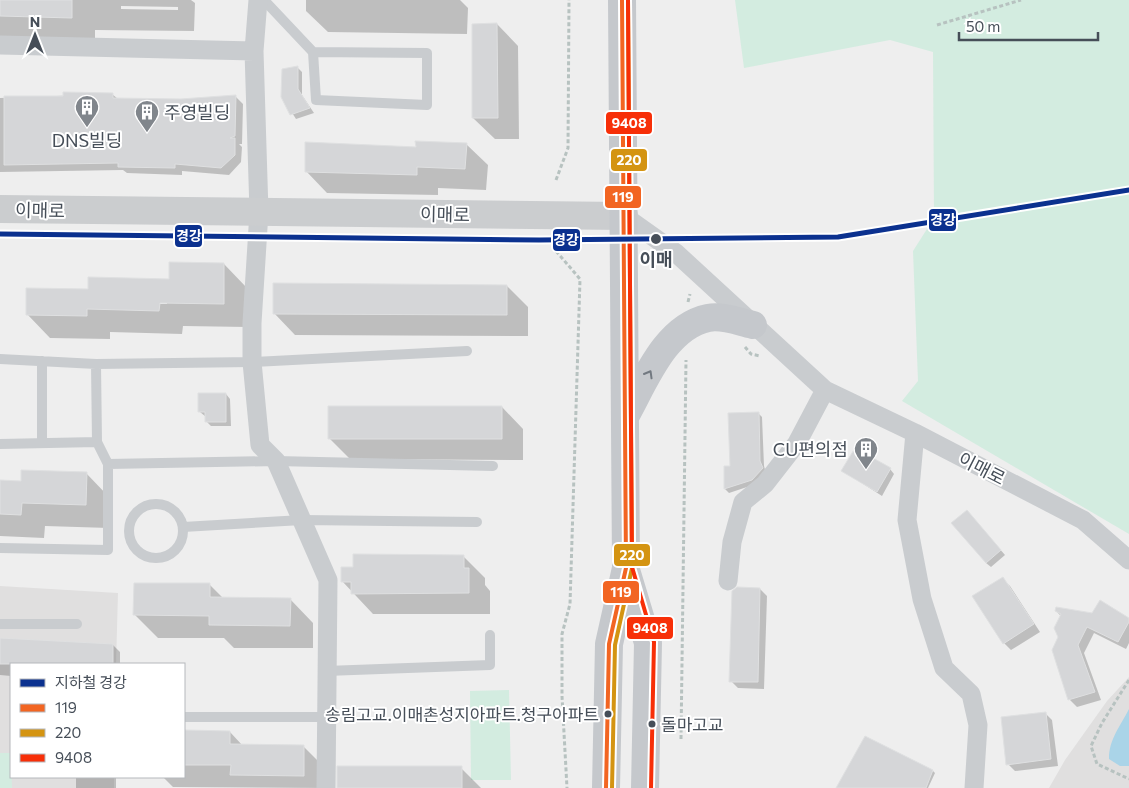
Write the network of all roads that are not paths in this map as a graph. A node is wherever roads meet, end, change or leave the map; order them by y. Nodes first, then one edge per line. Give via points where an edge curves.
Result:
1 (258, 0) edge
2 (264, 0) edge
3 (622, 0) edge
4 (0, 45) edge
5 (254, 51) junction
6 (313, 52) junction
7 (0, 209) edge
8 (259, 212) junction
9 (624, 216) junction
10 (753, 325) junction
11 (467, 351) dead end
12 (0, 359) edge
13 (42, 361) junction
14 (252, 362) junction
15 (96, 364) junction
16 (825, 390) junction
17 (625, 417) junction
18 (915, 433) junction
19 (97, 442) junction
20 (42, 443) junction
21 (0, 444) edge
22 (276, 461) junction
23 (108, 464) junction
24 (493, 466) dead end
25 (302, 520) junction
26 (477, 522) dead end
27 (183, 527) junction
28 (0, 548) edge
29 (1129, 560) edge
30 (626, 568) junction
31 (728, 581) dead end
32 (0, 624) edge
33 (77, 624) dead end
34 (490, 635) dead end
35 (326, 671) junction
36 (185, 716) edge
37 (326, 717) junction
38 (650, 783) edge
39 (326, 788) edge
40 (606, 788) edge
41 (974, 788) edge

1 - 5 street
2 - 6 lane
3 - 9 main road
4 - 5 street
5 - 8 street
6 - 6 lane via 427,53 427,105 316,100
7 - 8 street, 이매로
8 - 9 street, 이매로
8 - 14 street
9 - 10 street, 이매로 via 676,253
9 - 17 main road
10 - 16 street, 이매로
17 -> 10 main road via 674,336 691,324 708,318 723,317
11 - 14 lane
12 - 13 lane
13 - 15 lane
13 - 20 lane
14 - 15 lane
14 - 22 street via 260,445
15 - 19 lane
16 - 18 street, 이매로
16 - 31 street via 797,444 765,484 744,502 732,542
17 - 30 main road
18 - 29 street, 이매로 via 1084,520
18 - 41 street via 907,520 922,599 944,668 971,694 978,725
19 - 20 lane
19 - 23 lane
20 - 21 lane
22 - 23 lane
22 - 24 lane
22 - 25 street
23 - 28 lane via 108,550
25 - 26 lane
25 - 27 lane
25 - 35 street via 328,580
27 - 27 lane via 175,512 152,504 132,517 129,538 135,550 161,558 176,550 183,536
30 - 38 main road via 648,643
30 - 40 main road via 609,644
32 - 33 lane
34 - 35 lane via 490,666
35 - 37 street
36 - 37 lane
37 - 39 street

